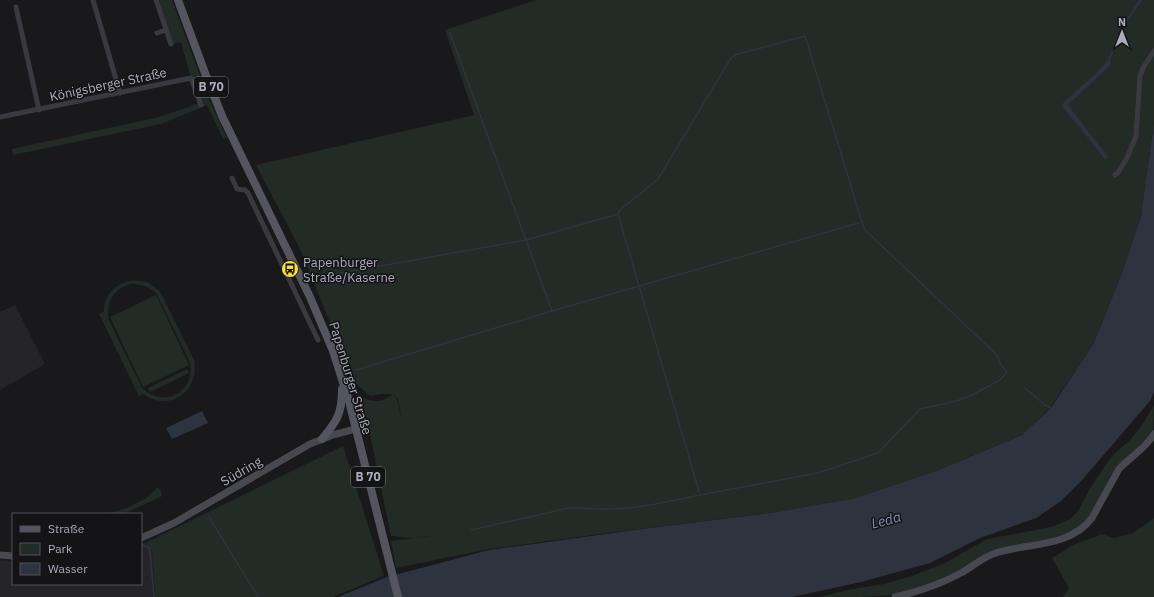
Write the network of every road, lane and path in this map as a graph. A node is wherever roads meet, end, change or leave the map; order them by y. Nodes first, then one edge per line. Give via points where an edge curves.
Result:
1 (93, 0) edge
2 (156, 0) edge
3 (178, 0) edge
4 (16, 7) dead end
5 (166, 30) junction
6 (157, 33) dead end
7 (171, 44) dead end
8 (1154, 51) edge
9 (120, 93) junction
10 (201, 105) dead end
11 (39, 110) junction
12 (0, 117) edge
13 (1115, 174) dead end
14 (232, 178) dead end
15 (318, 340) dead end
16 (342, 381) junction
17 (355, 429) junction
18 (1154, 434) edge
19 (322, 439) junction
20 (142, 538) edge
21 (0, 555) edge
22 (12, 556) edge
23 (398, 597) edge
24 (895, 597) edge

1 - 9 street
2 - 5 street
3 - 16 main road, Papenburger Straße / B 70 via 222,116 321,320
4 - 11 street
5 - 6 street
5 - 7 street
8 - 13 street via 1140,76 1136,136 1127,158
9 - 10 street, Königsberger Straße via 191,78
9 - 11 street, Königsberger Straße
11 - 12 street, Königsberger Straße
14 - 15 street via 237,189 248,193
16 - 17 main road, Papenburger Straße / B 70
16 - 19 main road via 340,413
17 - 19 street, Südring
17 - 23 main road, Papenburger Straße / B 70
18 - 24 street via 1146,445 1119,469 1092,518 1075,533 1053,542 993,554 944,581
19 - 20 street, Südring via 174,523
21 - 22 street

